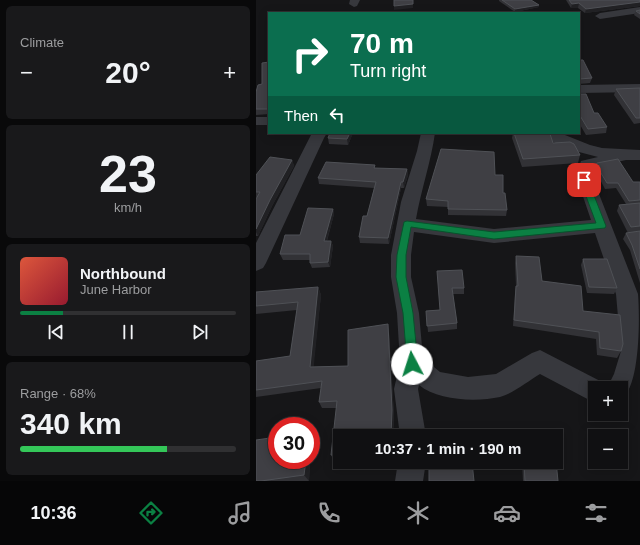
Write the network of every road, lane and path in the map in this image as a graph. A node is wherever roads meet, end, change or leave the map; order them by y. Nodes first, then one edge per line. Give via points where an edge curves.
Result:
1 (640, 10) edge
2 (600, 16) dead end
3 (640, 88) edge
4 (580, 89) edge
5 (256, 121) edge
6 (268, 121) edge
7 (316, 134) edge
8 (428, 134) edge
9 (548, 134) edge
10 (572, 139) edge
11 (633, 155) edge
12 (407, 224) junction
13 (602, 226) junction
14 (256, 263) edge
15 (412, 364) junction
16 (624, 381) edge
17 (588, 387) edge
18 (412, 429) edge
19 (411, 469) edge
20 (409, 481) edge

1 - 2 street
3 - 4 street
5 - 6 street
7 - 14 street via 308,156
8 - 12 street via 410,202
9 - 10 street
10 - 11 street via 590,150
11 - 13 street via 587,164 584,180
12 - 13 street via 494,236
12 - 15 street via 401,255 401,277 408,313
13 - 16 street via 627,294 633,351
15 - 17 street via 434,382 468,389 500,385 540,361
15 - 18 street via 406,389
19 - 20 street

